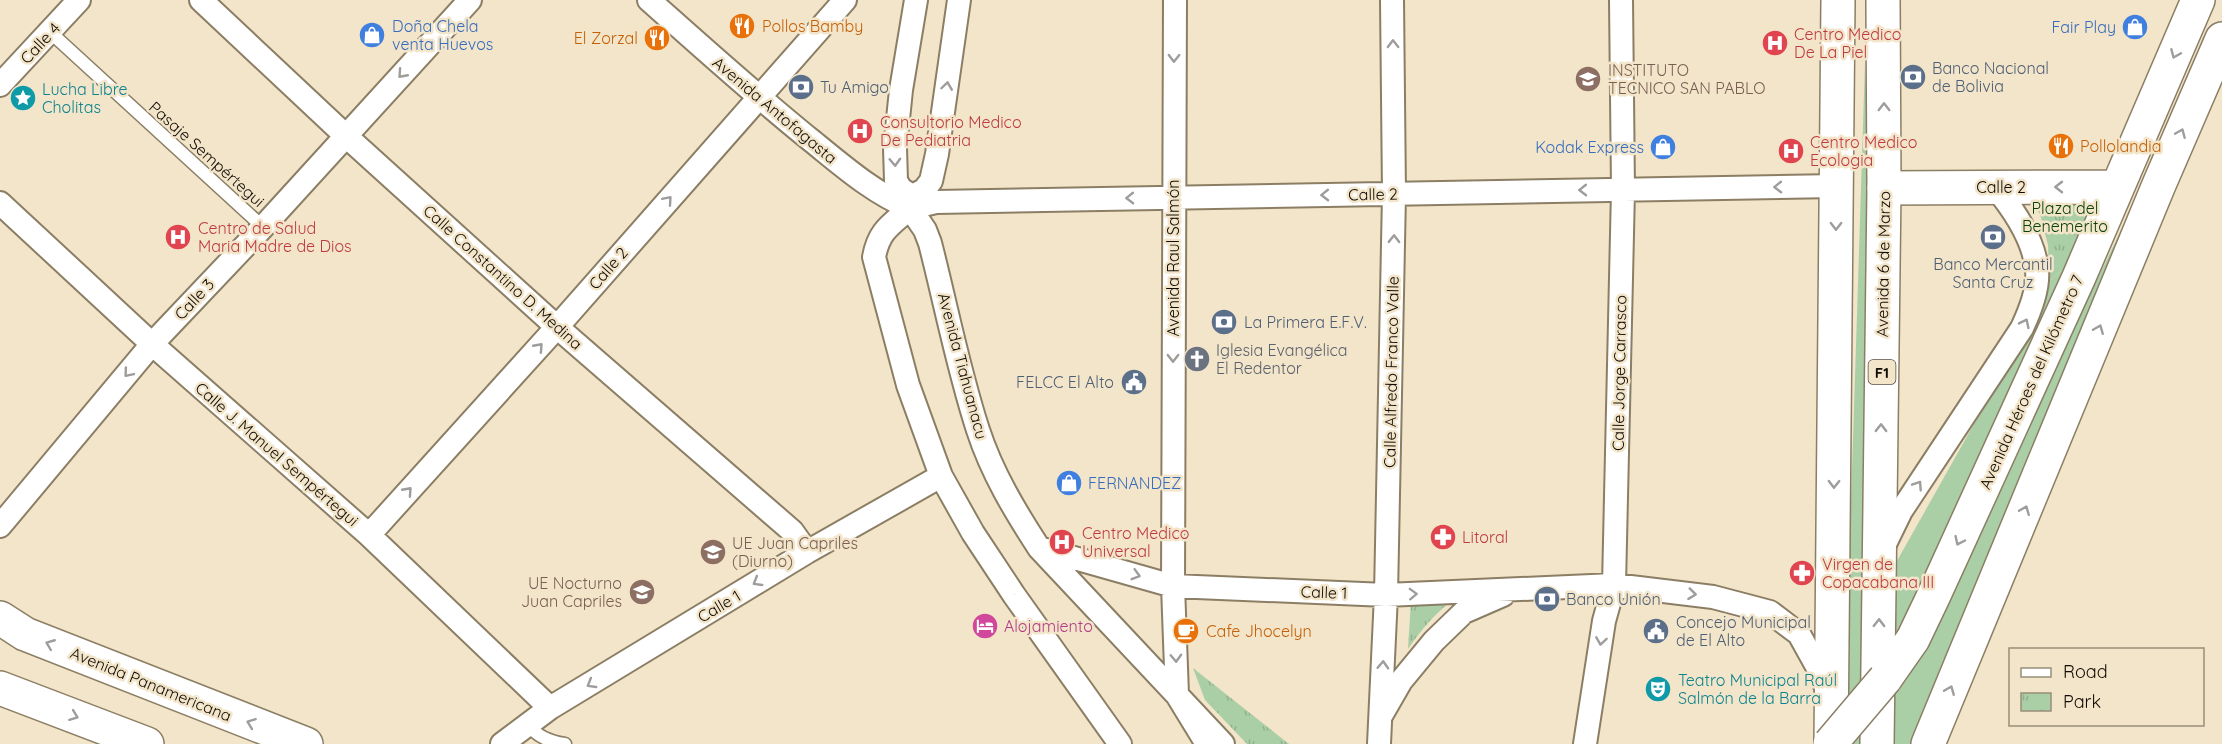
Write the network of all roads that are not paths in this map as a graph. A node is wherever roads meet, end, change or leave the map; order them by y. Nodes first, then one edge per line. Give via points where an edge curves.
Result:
1 (79, 0) edge
2 (201, 0) edge
3 (470, 0) edge
4 (649, 0) edge
5 (845, 0) edge
6 (916, 0) edge
7 (959, 0) edge
8 (1175, 0) edge
9 (1392, 0) edge
10 (1621, 0) edge
11 (1838, 0) edge
12 (1883, 0) edge
13 (2204, 11) edge
14 (50, 33) junction
15 (2222, 39) edge
16 (0, 85) edge
17 (758, 98) junction
18 (346, 136) junction
19 (1837, 186) junction
20 (2117, 187) junction
21 (1884, 188) junction
22 (1995, 188) junction
23 (1623, 190) junction
24 (1395, 194) junction
25 (1173, 198) junction
26 (911, 202) junction
27 (0, 203) edge
28 (263, 227) junction
29 (557, 327) junction
30 (152, 344) junction
31 (941, 476) junction
32 (0, 525) edge
33 (369, 535) junction
34 (1040, 548) junction
35 (807, 552) junction
36 (1880, 555) junction
37 (1614, 585) junction
38 (1173, 586) junction
39 (1518, 589) junction
40 (1386, 595) junction
41 (0, 618) edge
42 (0, 688) edge
43 (1178, 695) junction
44 (1832, 702) junction
45 (550, 708) junction
46 (1380, 718) junction
47 (528, 724) junction
48 (147, 744) edge
49 (306, 744) edge
50 (502, 744) edge
51 (565, 744) edge
52 (1120, 744) edge
53 (1207, 744) edge
54 (1223, 744) edge
55 (1379, 744) edge
56 (1585, 744) edge
57 (1831, 744) edge
58 (1877, 744) edge
59 (1928, 744) edge

1 - 14 street, Calle 4
2 - 18 street, Calle Constantino D. Medina
3 -> 18 street, Calle 3
4 - 17 street, Avenida Antofagasta
5 - 17 street, Calle 2
6 -> 26 street, Avenida Tiahuanacu via 895,148 896,181
26 -> 7 street via 931,181
8 -> 25 street, Avenida Raul Salmón
24 -> 9 street, Calle Alfredo Franco Valle
10 - 23 street, Calle Jorge Carrasco
11 - 19 main road
21 -> 12 main road, Avenida 6 de Marzo / F1
13 -> 20 main road, Avenida Héroes del Kilómetro 7
14 - 16 street, Calle 4
14 - 28 lane, Pasaje Sempértegui
59 -> 15 main road
17 - 26 street, Avenida Antofagasta via 866,185 887,198
29 -> 17 street, Calle 2
18 - 28 street, Calle 3
18 - 29 street, Calle Constantino D. Medina
19 -> 23 street, Calle 2
19 -> 44 main road
20 -> 22 main road, Calle 2
20 -> 57 main road, Avenida Héroes del Kilómetro 7, bridge via 1913,639
21 - 22 main road, Calle 2
36 -> 21 main road, Avenida 6 de Marzo / F1
36 -> 22 street via 1901,511 2032,308 2037,270 2025,232
23 -> 24 street, Calle 2
23 - 37 street, Calle Jorge Carrasco
24 -> 25 street, Calle 2
40 -> 24 street, Calle Alfredo Franco Valle
25 -> 26 street, Calle 2
25 -> 38 street, Avenida Raul Salmón
26 - 31 street via 882,233 874,257 908,385
26 - 34 street, Avenida Tiahuanacu via 930,243 978,431 1012,505
27 - 30 street, Calle J. Manuel Sempértegui
28 - 30 street, Calle 3
33 -> 29 street, Calle 2
29 - 35 street, Calle Constantino D. Medina via 792,531
30 -> 32 street, Calle 3
30 - 33 street, Calle J. Manuel Sempértegui
31 - 35 street, Calle 1
31 - 52 street via 1014,595
33 - 45 street, Calle J. Manuel Sempértegui
34 -> 38 street, Calle 1
34 - 43 street, Avenida Tiahuanacu
35 -> 45 street, Calle 1
58 -> 36 main road, Avenida 6 de Marzo / F1
37 - 39 street, Calle 1
37 -> 44 street, Calle 1 via 1713,597 1770,612 1799,633
37 -> 56 street, Calle Jorge Carrasco via 1604,621
38 - 40 street, Calle 1
38 -> 43 street, Avenida Raul Salmón
40 -> 39 street, Calle 1
39 - 46 street via 1464,612 1401,681
46 -> 40 street, Calle Alfredo Franco Valle
49 -> 41 main road, Avenida Panamericana via 25,634
42 -> 48 main road
43 - 53 street
43 - 54 street, Avenida Tiahuanacu
44 - 57 main road
45 - 47 street, Calle 1
46 - 55 street, Calle Alfredo Franco Valle
47 - 50 street, Calle 1
47 - 51 lane via 541,736

